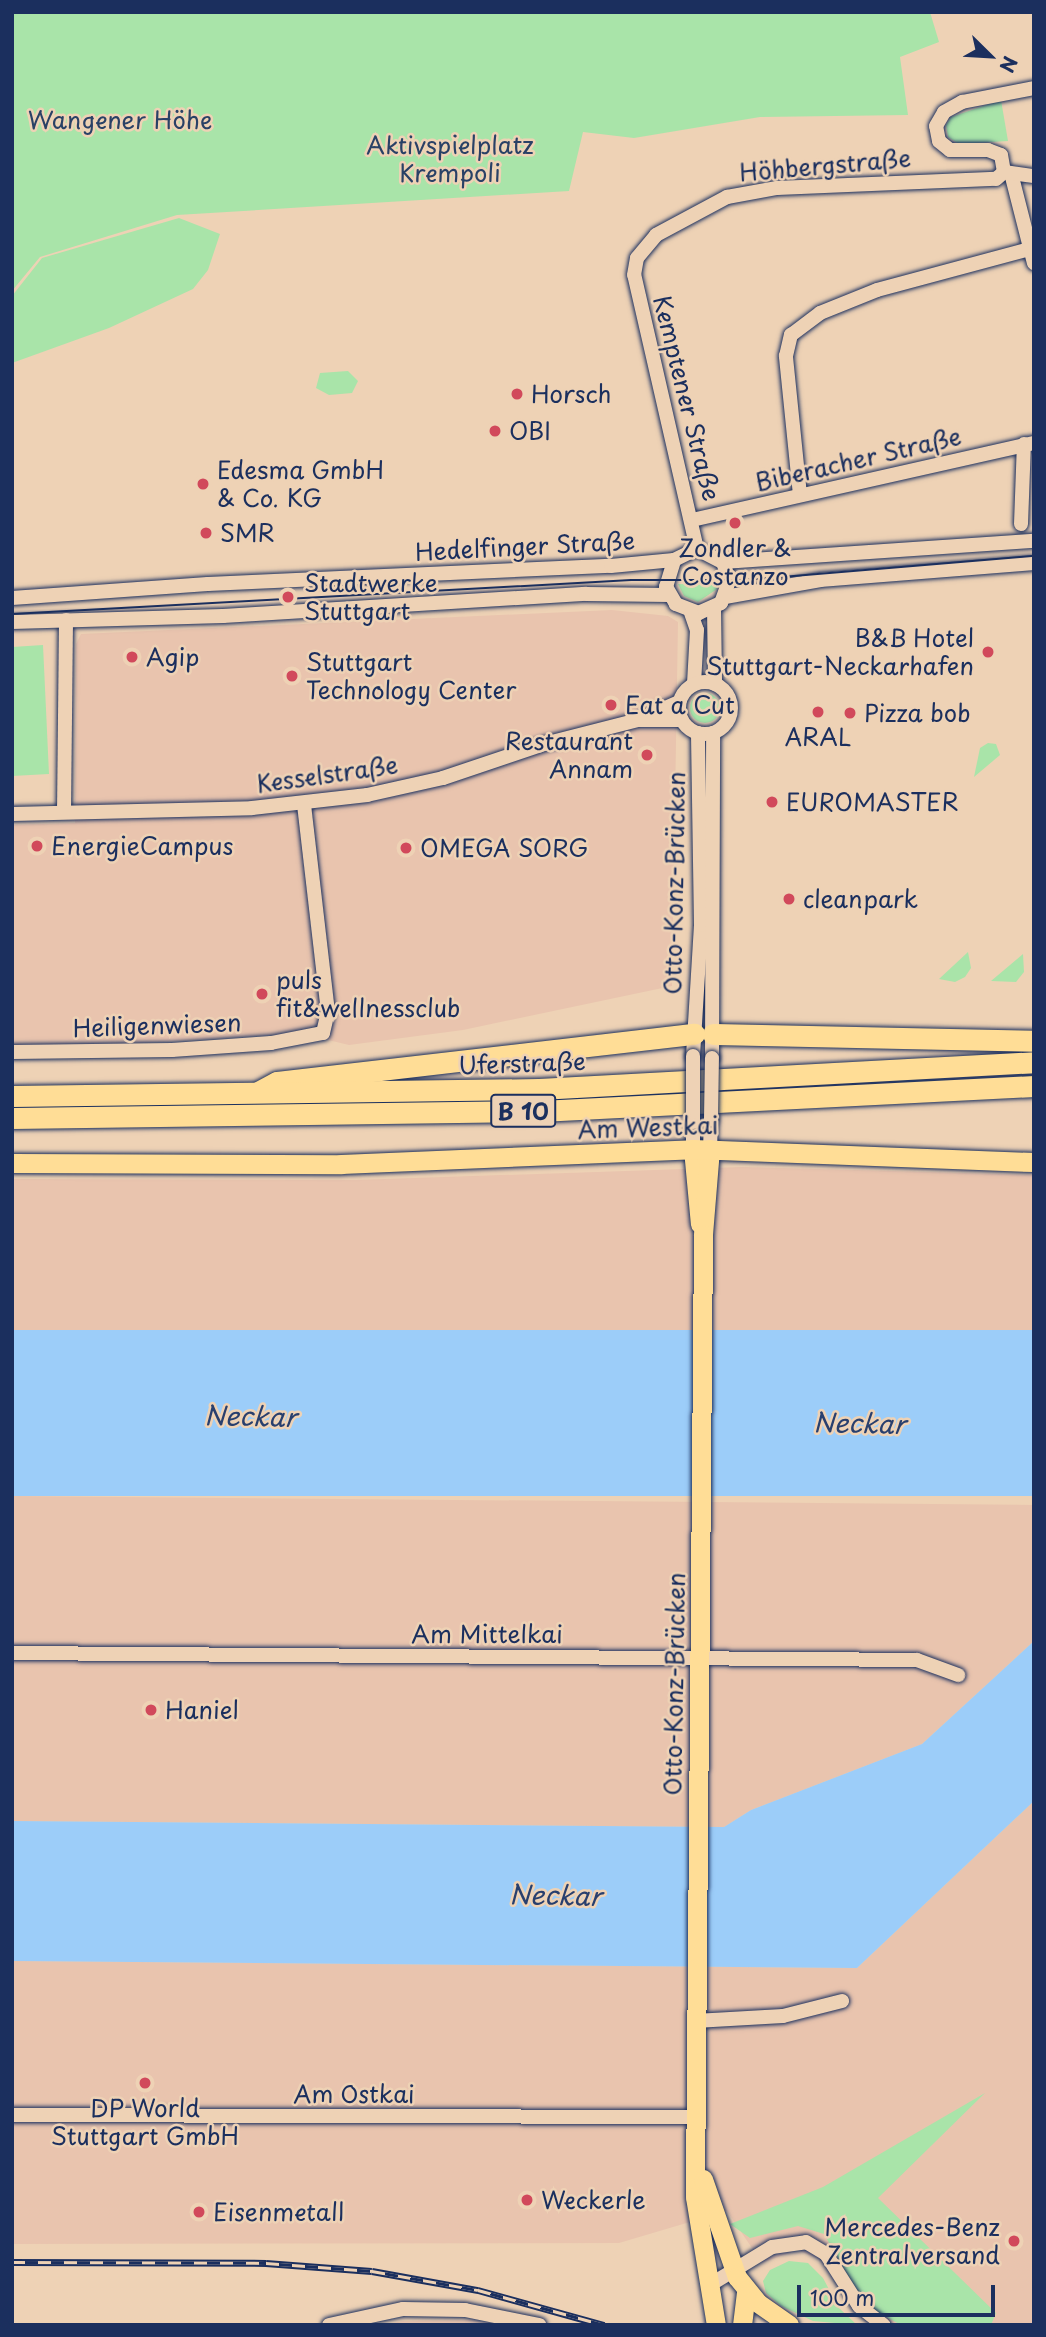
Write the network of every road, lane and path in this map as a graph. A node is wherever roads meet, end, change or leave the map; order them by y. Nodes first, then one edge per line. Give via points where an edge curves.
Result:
1 (1034, 88) edge
2 (1008, 174) junction
3 (1034, 176) edge
4 (1032, 256) edge
5 (637, 258) joint
6 (1029, 444) edge
7 (800, 495) junction
8 (692, 520) junction
9 (1021, 524) dead end
10 (1034, 541) edge
11 (697, 549) junction
12 (674, 559) junction
13 (723, 562) junction
14 (1034, 563) edge
15 (669, 595) junction
16 (725, 597) junction
17 (12, 598) edge
18 (715, 608) junction
19 (691, 613) junction
20 (66, 620) junction
21 (12, 622) edge
22 (694, 684) junction
23 (715, 684) junction
24 (679, 702) junction
25 (639, 720) junction
26 (681, 720) junction
27 (698, 733) junction
28 (713, 733) junction
29 (304, 804) junction
30 (64, 813) junction
31 (12, 814) edge
32 (705, 984) junction
33 (703, 1034) junction
34 (1034, 1041) edge
35 (12, 1052) edge
36 (1034, 1062) edge
37 (1034, 1086) edge
38 (12, 1096) edge
39 (250, 1096) junction
40 (12, 1118) edge
41 (701, 1149) junction
42 (1034, 1162) edge
43 (12, 1163) edge
44 (12, 1653) edge
45 (699, 1658) junction
46 (958, 1675) dead end
47 (842, 2001) dead end
48 (695, 2021) junction
49 (12, 2115) edge
50 (695, 2125) junction
51 (702, 2207) junction
52 (733, 2270) junction
53 (708, 2286) junction
54 (746, 2290) junction
55 (329, 2325) edge
56 (539, 2325) edge
57 (716, 2325) edge
58 (742, 2325) edge
59 (789, 2325) edge
60 (883, 2325) edge

1 - 2 street via 962,102 944,113 936,126 939,141 950,150 988,150 1001,155
2 - 3 street, Höhbergstraße
2 - 4 street
2 - 5 street, Höhbergstraße via 822,184 727,197 656,235
4 - 7 street via 877,290 820,313 791,335 786,356
5 - 8 street, Kemptener Straße via 634,275
6 - 7 street, Biberacher Straße
6 - 9 street
7 - 8 street, Biberacher Straße
8 - 11 street, Kemptener Straße
10 - 13 street
11 - 12 street, Hedelfinger Straße
11 - 13 street
12 - 15 street via 667,574
12 - 17 street, Hedelfinger Straße
13 - 16 street via 729,575
14 - 16 street via 820,580
15 - 19 street
15 - 20 street, Hedelfinger Straße via 586,594 223,616
16 - 18 street
18 - 19 street
18 - 23 street
19 - 22 street via 696,630
20 - 21 street, Hedelfinger Straße
20 - 30 street
22 - 23 street
22 - 24 street
23 - 28 street via 726,693 731,706 725,724
24 - 25 street, Kesselstraße
24 - 26 street
25 - 26 street, Kesselstraße
25 - 29 street, Kesselstraße via 544,744 443,778
26 - 27 street
27 - 28 street
27 - 32 street, Otto-Konz-Brücken
28 - 32 street, Otto-Konz-Brücken
29 - 30 street, Kesselstraße
29 - 35 street, Heiligenwiesen via 328,1012 323,1033 172,1049
30 - 31 street, Kesselstraße
32 - 33 street, Otto-Konz-Brücken
33 - 34 highway, B 10
33 - 39 highway, B 10 via 277,1082
33 - 41 street, Otto-Konz-Brücken, bridge via 712,1058 711,1119
33 - 41 street, Otto-Konz-Brücken, bridge via 693,1056 693,1122
36 - 39 highway, Uferstraße / B 10 via 539,1089
37 - 40 highway, Uferstraße / B 10 via 540,1111
38 - 39 highway, Uferstraße / B 10
41 - 42 main road, Am Westkai
41 - 43 main road, Am Westkai via 355,1164
41 - 45 main road, Otto-Konz-Brücken
44 - 45 street, Am Mittelkai
45 - 46 street, Am Mittelkai via 917,1660
45 - 48 main road, Otto-Konz-Brücken
47 - 48 street via 783,2016
48 - 50 main road, Otto-Konz-Brücken
49 - 50 street, Am Ostkai
50 - 51 main road, Otto-Konz-Brücken
51 - 52 main road, Otto-Konz-Brücken
51 - 53 main road, Otto-Konz-Brücken
52 - 53 street
52 - 54 main road, Otto-Konz-Brücken
52 - 60 street via 772,2247 797,2241 820,2249 859,2306
53 - 57 main road, Otto-Konz-Brücken
54 - 58 main road
54 - 59 main road, Otto-Konz-Brücken
55 - 56 street via 403,2309 465,2310

